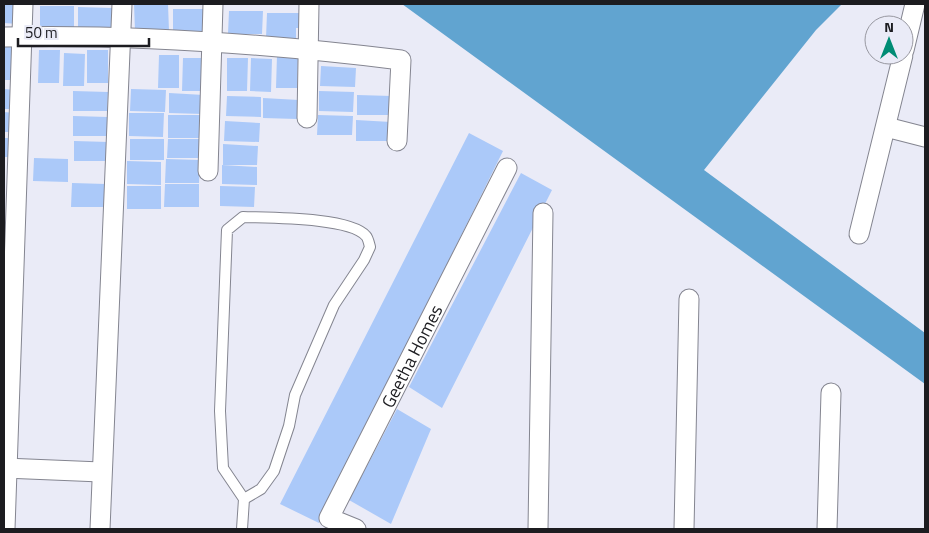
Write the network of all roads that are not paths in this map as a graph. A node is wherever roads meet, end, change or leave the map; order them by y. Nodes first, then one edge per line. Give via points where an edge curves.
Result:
1 (23, 4) edge
2 (122, 4) edge
3 (213, 4) edge
4 (309, 4) edge
5 (13, 37) edge
6 (121, 39) junction
7 (212, 41) junction
8 (308, 49) junction
9 (901, 65) edge
10 (307, 118) dead end
11 (886, 127) junction
12 (925, 137) edge
13 (396, 141) dead end
14 (507, 168) dead end
15 (208, 171) dead end
16 (543, 213) dead end
17 (859, 234) dead end
18 (689, 299) dead end
19 (831, 393) dead end
20 (6, 468) edge
21 (102, 472) junction
22 (244, 498) junction
23 (5, 529) edge
24 (100, 529) edge
25 (242, 529) edge
26 (356, 529) edge
27 (538, 529) edge
28 (684, 529) edge
29 (827, 529) edge

1 - 5 street
2 - 6 street
3 - 7 street
4 - 8 street
5 - 6 street
5 - 20 street
6 - 7 street
6 - 21 street
7 - 8 street
7 - 15 street
8 - 10 street
8 - 13 street via 401,60
9 - 11 street
11 - 12 street
11 - 17 street
14 - 26 street, Geetha Homes via 328,518
16 - 27 street
18 - 28 street
19 - 29 street
20 - 21 street
20 - 23 street
21 - 24 street
22 - 22 lane via 223,468 220,411 227,230 243,217 312,220 347,226 367,237 370,246 334,305 302,377 274,471 260,489
22 - 25 lane

